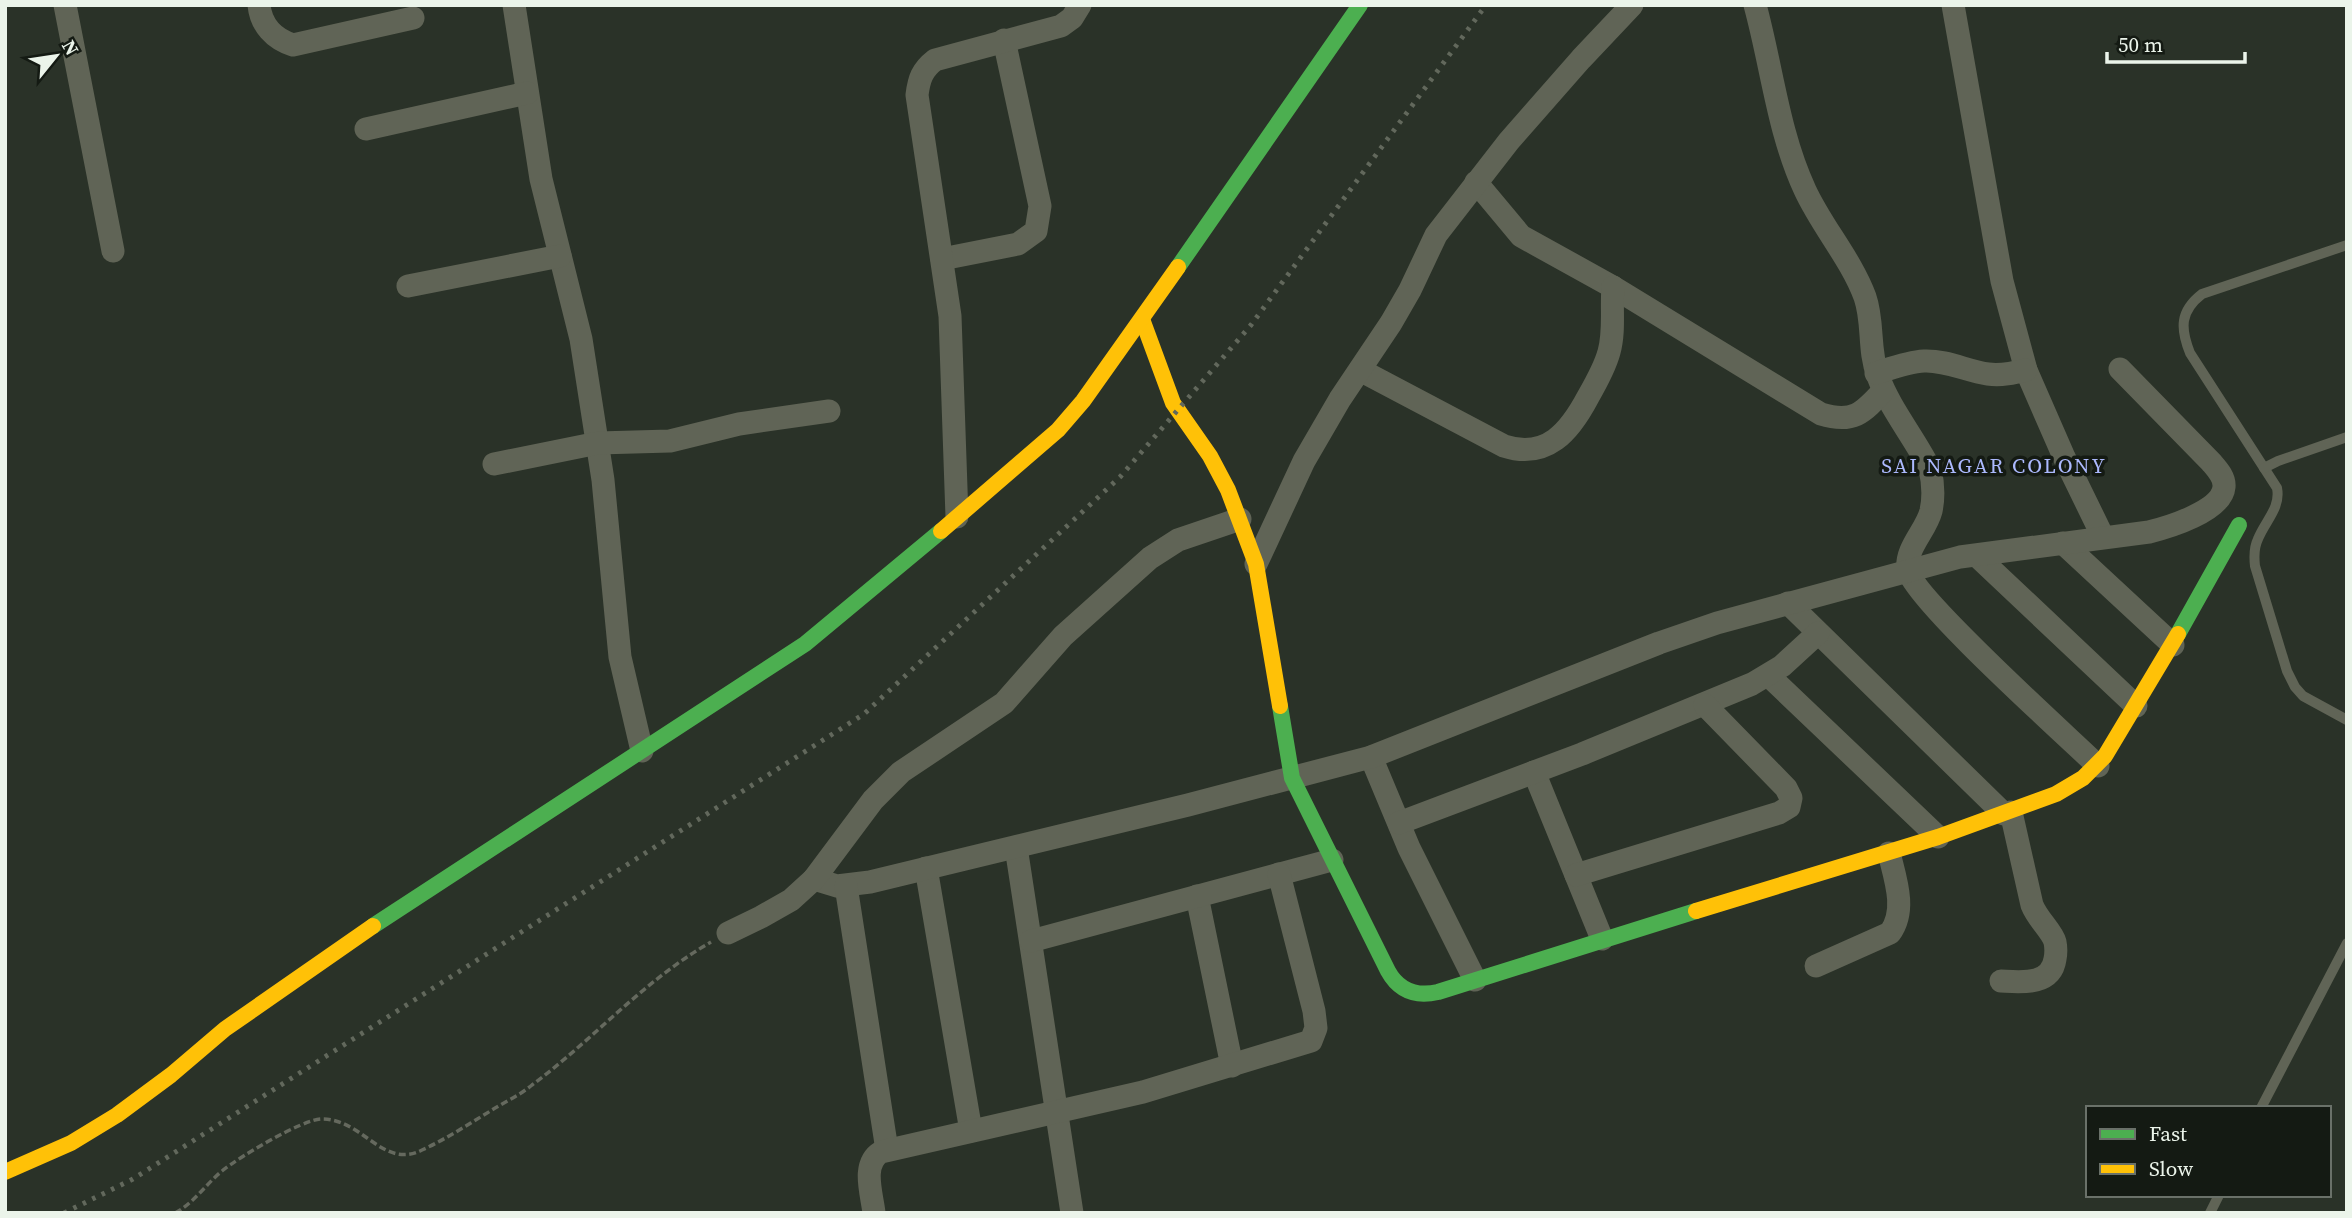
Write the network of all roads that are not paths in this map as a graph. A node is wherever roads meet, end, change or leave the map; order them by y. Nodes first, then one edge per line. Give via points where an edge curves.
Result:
1 (65, 5) edge
2 (259, 5) edge
3 (514, 5) edge
4 (1080, 5) edge
5 (1360, 5) edge
6 (1632, 5) edge
7 (1755, 5) edge
8 (1953, 5) edge
9 (413, 19) dead end
10 (1004, 40) junction
11 (527, 93) junction
12 (366, 129) dead end
13 (1476, 182) junction
14 (2347, 245) edge
15 (113, 251) dead end
16 (560, 256) junction
17 (942, 259) junction
18 (408, 286) dead end
19 (1613, 287) junction
20 (1142, 319) junction
21 (2120, 369) dead end
22 (1360, 370) junction
23 (2026, 370) junction
24 (1880, 382) junction
25 (829, 411) dead end
26 (2347, 438) edge
27 (598, 443) junction
28 (494, 464) dead end
29 (2264, 468) junction
30 (957, 517) junction
31 (1240, 519) junction
32 (2239, 524) dead end
33 (2104, 537) junction
34 (2063, 543) junction
35 (1977, 556) junction
36 (1256, 564) junction
37 (1908, 571) junction
38 (1788, 604) junction
39 (1818, 633) junction
40 (2173, 645) junction
41 (1769, 676) junction
42 (1705, 705) junction
43 (2136, 706) junction
44 (2347, 720) edge
45 (642, 751) junction
46 (1371, 757) junction
47 (2098, 766) junction
48 (1534, 772) junction
49 (1292, 778) junction
50 (2007, 813) junction
51 (1399, 823) junction
52 (1938, 838) junction
53 (1016, 847) junction
54 (1889, 853) junction
55 (1332, 860) junction
56 (926, 868) junction
57 (1279, 874) junction
58 (1576, 875) junction
59 (814, 879) junction
60 (846, 886) junction
61 (1197, 896) junction
62 (728, 933) road end
63 (1602, 939) junction
64 (1031, 941) junction
65 (2347, 943) edge
66 (1816, 966) dead end
67 (1475, 980) junction
68 (2001, 981) dead end
69 (1232, 1066) junction
70 (2263, 1106) edge
71 (1057, 1112) junction
72 (971, 1131) junction
73 (887, 1150) junction
74 (5, 1172) edge
75 (2217, 1197) edge
76 (874, 1213) edge
77 (1072, 1213) edge
78 (2210, 1213) edge

1 - 15 street
2 - 9 street via 271,32 293,45
3 - 11 street
4 - 10 street via 1061,26
5 - 20 street
6 - 13 street
7 - 24 street via 1793,162 1865,299 1870,347
8 - 23 street via 2002,281
10 - 17 street via 935,60 918,80 916,95
10 - 17 street via 1040,206 1036,231 1018,244
11 - 12 street
11 - 16 street
13 - 19 street via 1521,236
13 - 22 street via 1436,234 1410,290
14 - 29 lane via 2215,288 2195,299 2184,316 2190,353
16 - 18 street
16 - 27 street via 581,339
17 - 30 street via 950,316
19 - 22 street via 1609,353 1576,421 1558,439 1542,446 1517,450 1504,446
19 - 24 street via 1821,414 1851,418 1867,409
20 - 30 street via 1058,430
20 - 31 street via 1173,403 1210,456
21 - 33 street via 2211,462 2224,487 2220,498 2176,525
22 - 36 street via 1304,461
23 - 24 street via 1990,374 1923,361
23 - 33 street
24 - 37 street via 1933,480 1931,510 1911,551
25 - 27 street via 739,424 670,441
26 - 29 lane
27 - 28 street
27 - 45 street via 620,657
29 - 44 lane via 2278,496 2258,538 2255,566 2287,671 2303,696
30 - 45 street via 805,644
31 - 36 street
31 - 59 street via 1178,540 1150,558 1063,636 1004,703 901,772 873,800
32 - 40 street
33 - 34 street
34 - 35 street
34 - 40 street
35 - 37 street
35 - 43 street
36 - 49 street
37 - 38 street
37 - 47 street via 1944,618
38 - 39 street
38 - 46 street via 1659,643
39 - 41 street
39 - 50 street
40 - 43 street
41 - 42 street
41 - 52 street
42 - 48 street
42 - 58 street via 1786,788 1789,807
43 - 47 street
45 - 74 street via 380,921 225,1029 117,1115 71,1143
46 - 49 street
46 - 51 street
47 - 50 street via 2074,785
48 - 51 street
48 - 58 street
49 - 53 street
49 - 55 street
50 - 52 street
50 - 68 street via 2032,905 2056,951 2053,968 2039,980
51 - 67 street
52 - 54 street
53 - 56 street
53 - 64 street
54 - 63 street
54 - 66 street via 1899,912 1896,926 1890,933
55 - 57 street
55 - 67 street via 1394,982 1408,992 1426,995
56 - 60 street
56 - 72 street
57 - 61 street
57 - 69 street via 1316,1028 1311,1041
58 - 63 street
59 - 60 street
59 - 62 street via 791,900
60 - 73 street
61 - 64 street
61 - 69 street
63 - 67 street
64 - 71 street
65 - 70 lane
69 - 71 street
71 - 72 street
71 - 77 street
72 - 73 street
73 - 76 street via 871,1160 869,1169
75 - 78 lane

